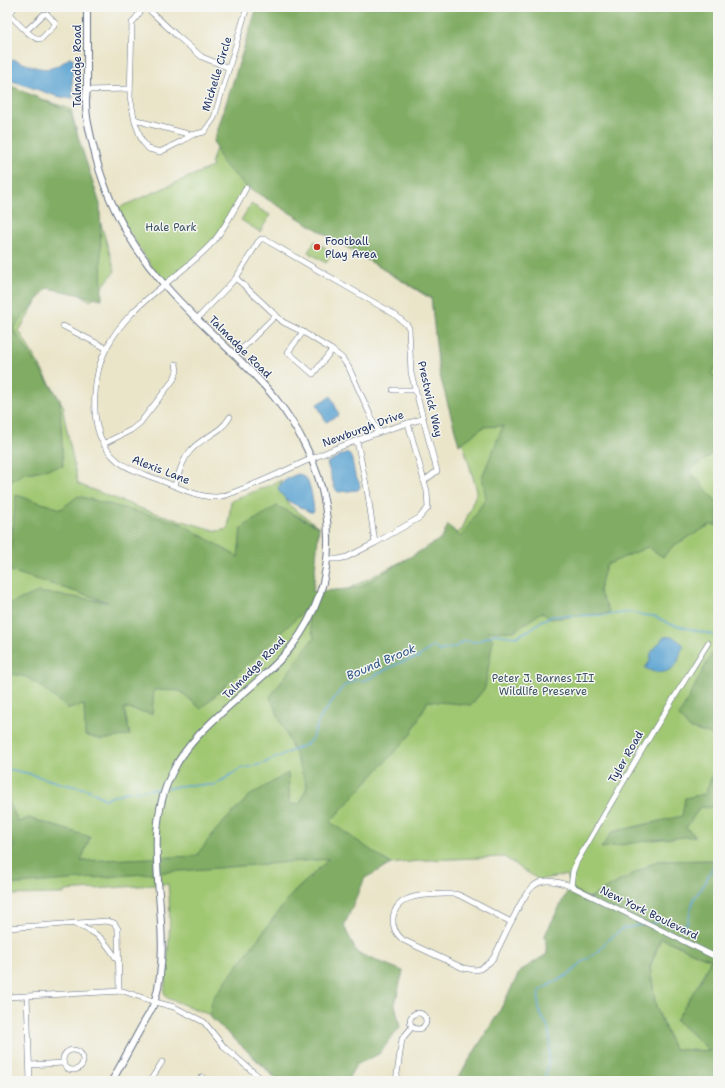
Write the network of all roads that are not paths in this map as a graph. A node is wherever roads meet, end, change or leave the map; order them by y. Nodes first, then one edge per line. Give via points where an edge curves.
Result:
1 (15, 7) edge
2 (87, 7) edge
3 (145, 7) edge
4 (247, 7) edge
5 (8, 15) edge
6 (26, 31) junction
7 (229, 68) junction
8 (130, 89) junction
9 (87, 90) junction
10 (134, 119) junction
11 (192, 135) junction
12 (246, 188) dead end
13 (236, 278) junction
14 (164, 285) junction
15 (276, 315) junction
16 (197, 318) junction
17 (63, 326) dead end
18 (303, 332) junction
19 (106, 348) junction
20 (243, 348) dead end
21 (332, 350) junction
22 (176, 364) dead end
23 (393, 390) dead end
24 (415, 390) junction
25 (230, 417) dead end
26 (422, 419) junction
27 (408, 423) junction
28 (378, 432) junction
29 (357, 441) junction
30 (103, 444) junction
31 (311, 459) junction
32 (424, 481) junction
33 (175, 485) junction
34 (375, 543) junction
35 (327, 559) junction
36 (708, 643) dead end
37 (571, 886) junction
38 (511, 922) junction
39 (71, 923) junction
40 (7, 928) edge
41 (718, 958) edge
42 (119, 962) junction
43 (120, 991) junction
44 (26, 996) junction
45 (7, 997) edge
46 (155, 1002) junction
47 (412, 1027) dead end
48 (162, 1062) dead end
49 (63, 1063) junction
50 (30, 1065) junction
51 (30, 1081) edge
52 (112, 1081) edge
53 (150, 1081) edge
54 (264, 1081) edge
55 (396, 1081) edge

1 - 5 street
2 - 9 street, Talmadge Road
3 - 7 street via 202,57
3 - 8 street, Michelle Circle via 132,23
4 - 7 street, Michelle Circle
5 - 6 street
6 - 6 street via 38,40 55,23 44,14
7 - 11 street, Michelle Circle via 214,118 204,132
8 - 9 street
8 - 10 street, Michelle Circle
9 - 14 street, Talmadge Road via 85,99 88,122 106,188 131,239
10 - 11 street
10 - 11 street, Michelle Circle via 142,141 149,149 160,152
12 - 14 street, Alexis Lane via 214,240
13 - 15 street
13 - 16 street, Prestwick Way
13 - 24 street, Prestwick Way via 260,239 264,239 394,314 409,328 411,373
14 - 16 street, Talmadge Road
14 - 19 street, Alexis Lane via 133,310
15 - 18 street via 283,322
15 - 20 street
16 - 31 street, Talmadge Road via 275,398
17 - 19 street
18 - 21 street
18 - 21 street via 288,352 313,374
19 - 30 street, Alexis Lane via 98,370 95,395 96,421
21 - 28 street via 349,368
22 - 30 street via 174,379 140,422 131,430
23 - 24 street
24 - 26 street, Prestwick Way
25 - 33 street via 220,430 192,449 185,459
26 - 27 street, Newburgh Drive
26 - 32 street, Prestwick Way via 437,471
27 - 28 street, Newburgh Drive
27 - 32 street
28 - 29 street, Newburgh Drive
29 - 31 street, Newburgh Drive
29 - 34 street
30 - 33 street, Alexis Lane via 115,461
31 - 33 street, Alexis Lane via 256,484 216,497 201,496
31 - 35 street, Talmadge Road via 325,504 328,531
32 - 34 street via 428,508 419,518
34 - 35 street via 347,557
35 - 46 street, Talmadge Road via 318,602 291,647 191,744 174,768 168,782 159,813 157,844 162,943
36 - 37 street, Tyler Road via 576,863
37 - 38 street, New York Boulevard via 548,880 535,885 528,891
37 - 41 street, New York Boulevard
38 - 38 street, New York Boulevard via 494,957 485,966 475,970 463,968 403,940 393,924 394,912 407,898 445,894 462,896
39 - 40 street
39 - 42 street via 89,929 99,936
39 - 42 street via 114,923 118,929
42 - 43 street
43 - 44 street
43 - 46 street
44 - 45 street
44 - 50 street
46 - 52 street, Talmadge Road
46 - 54 street via 174,1007 204,1022 225,1048
47 - 55 street via 406,1031 402,1039
48 - 53 street
49 - 49 street via 69,1070 76,1070 81,1066 83,1057 76,1050 70,1050 63,1056
49 - 50 street
50 - 51 street

